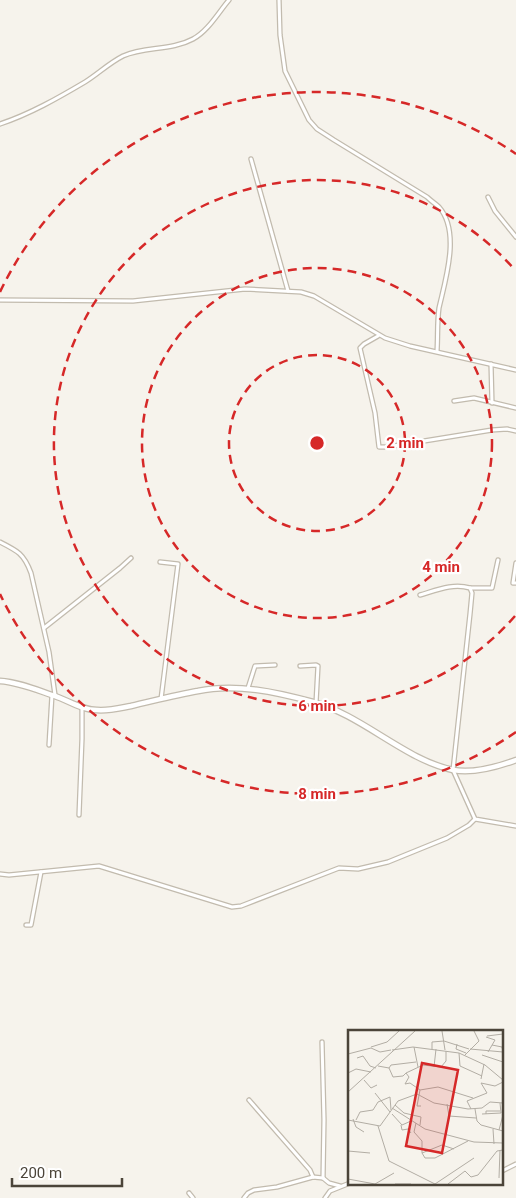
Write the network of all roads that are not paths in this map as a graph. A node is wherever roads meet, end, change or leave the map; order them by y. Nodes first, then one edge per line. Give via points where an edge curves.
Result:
1 (229, 0) edge
2 (279, 0) edge
3 (0, 124) edge
4 (251, 159) dead end
5 (488, 197) dead end
6 (516, 237) edge
7 (288, 291) junction
8 (0, 300) edge
9 (379, 335) junction
10 (437, 351) junction
11 (491, 364) junction
12 (516, 370) edge
13 (454, 401) dead end
14 (492, 403) junction
15 (516, 408) edge
16 (516, 431) edge
17 (0, 542) edge
18 (131, 558) dead end
19 (498, 560) dead end
20 (160, 562) dead end
21 (516, 564) edge
22 (516, 583) edge
23 (470, 588) junction
24 (420, 595) dead end
25 (44, 628) junction
26 (275, 665) dead end
27 (300, 666) dead end
28 (0, 681) edge
29 (248, 688) junction
30 (53, 696) junction
31 (161, 699) junction
32 (316, 703) junction
33 (82, 707) junction
34 (49, 745) dead end
35 (516, 760) edge
36 (453, 770) junction
37 (79, 815) dead end
38 (475, 820) junction
39 (516, 826) edge
40 (41, 872) junction
41 (0, 874) edge
42 (26, 925) dead end
43 (322, 1042) dead end
44 (250, 1100) dead end
45 (516, 1164) edge
46 (504, 1170) edge
47 (313, 1177) junction
48 (323, 1178) junction
49 (348, 1184) edge
50 (340, 1186) junction
51 (189, 1193) dead end
52 (193, 1198) edge
53 (244, 1198) edge
54 (325, 1198) edge

1 - 3 street via 192,40 122,57 74,88
2 - 10 street via 285,71 309,120 317,129 427,198 440,208 448,222 447,281 439,309
4 - 7 street
5 - 6 street
7 - 8 street via 245,290 133,301
7 - 9 street via 314,296
9 - 10 street
9 - 16 street via 360,348 379,447 492,430
10 - 11 street
11 - 12 street
11 - 14 street
13 - 14 street via 474,398
14 - 15 street
17 - 25 street via 21,553 27,561
18 - 25 street
19 - 23 street via 492,588
20 - 31 street via 178,564
21 - 22 street via 513,583
23 - 24 street via 459,585
23 - 36 street
25 - 30 street
26 - 29 street via 255,666
27 - 32 street via 318,666
28 - 30 street
29 - 31 street via 223,687
29 - 32 street
30 - 33 street
30 - 34 street
31 - 33 street via 111,710
32 - 36 street via 416,755
33 - 37 street
35 - 36 street via 483,769
36 - 38 street
38 - 39 street
38 - 40 street via 446,838 388,862 358,869 339,868 241,906 232,907 99,866
40 - 41 street
40 - 42 street via 31,925
43 - 48 street
44 - 47 street
45 - 46 street
47 - 48 street
47 - 53 street via 254,1190
48 - 50 street
49 - 50 street
50 - 54 street
51 - 52 street

